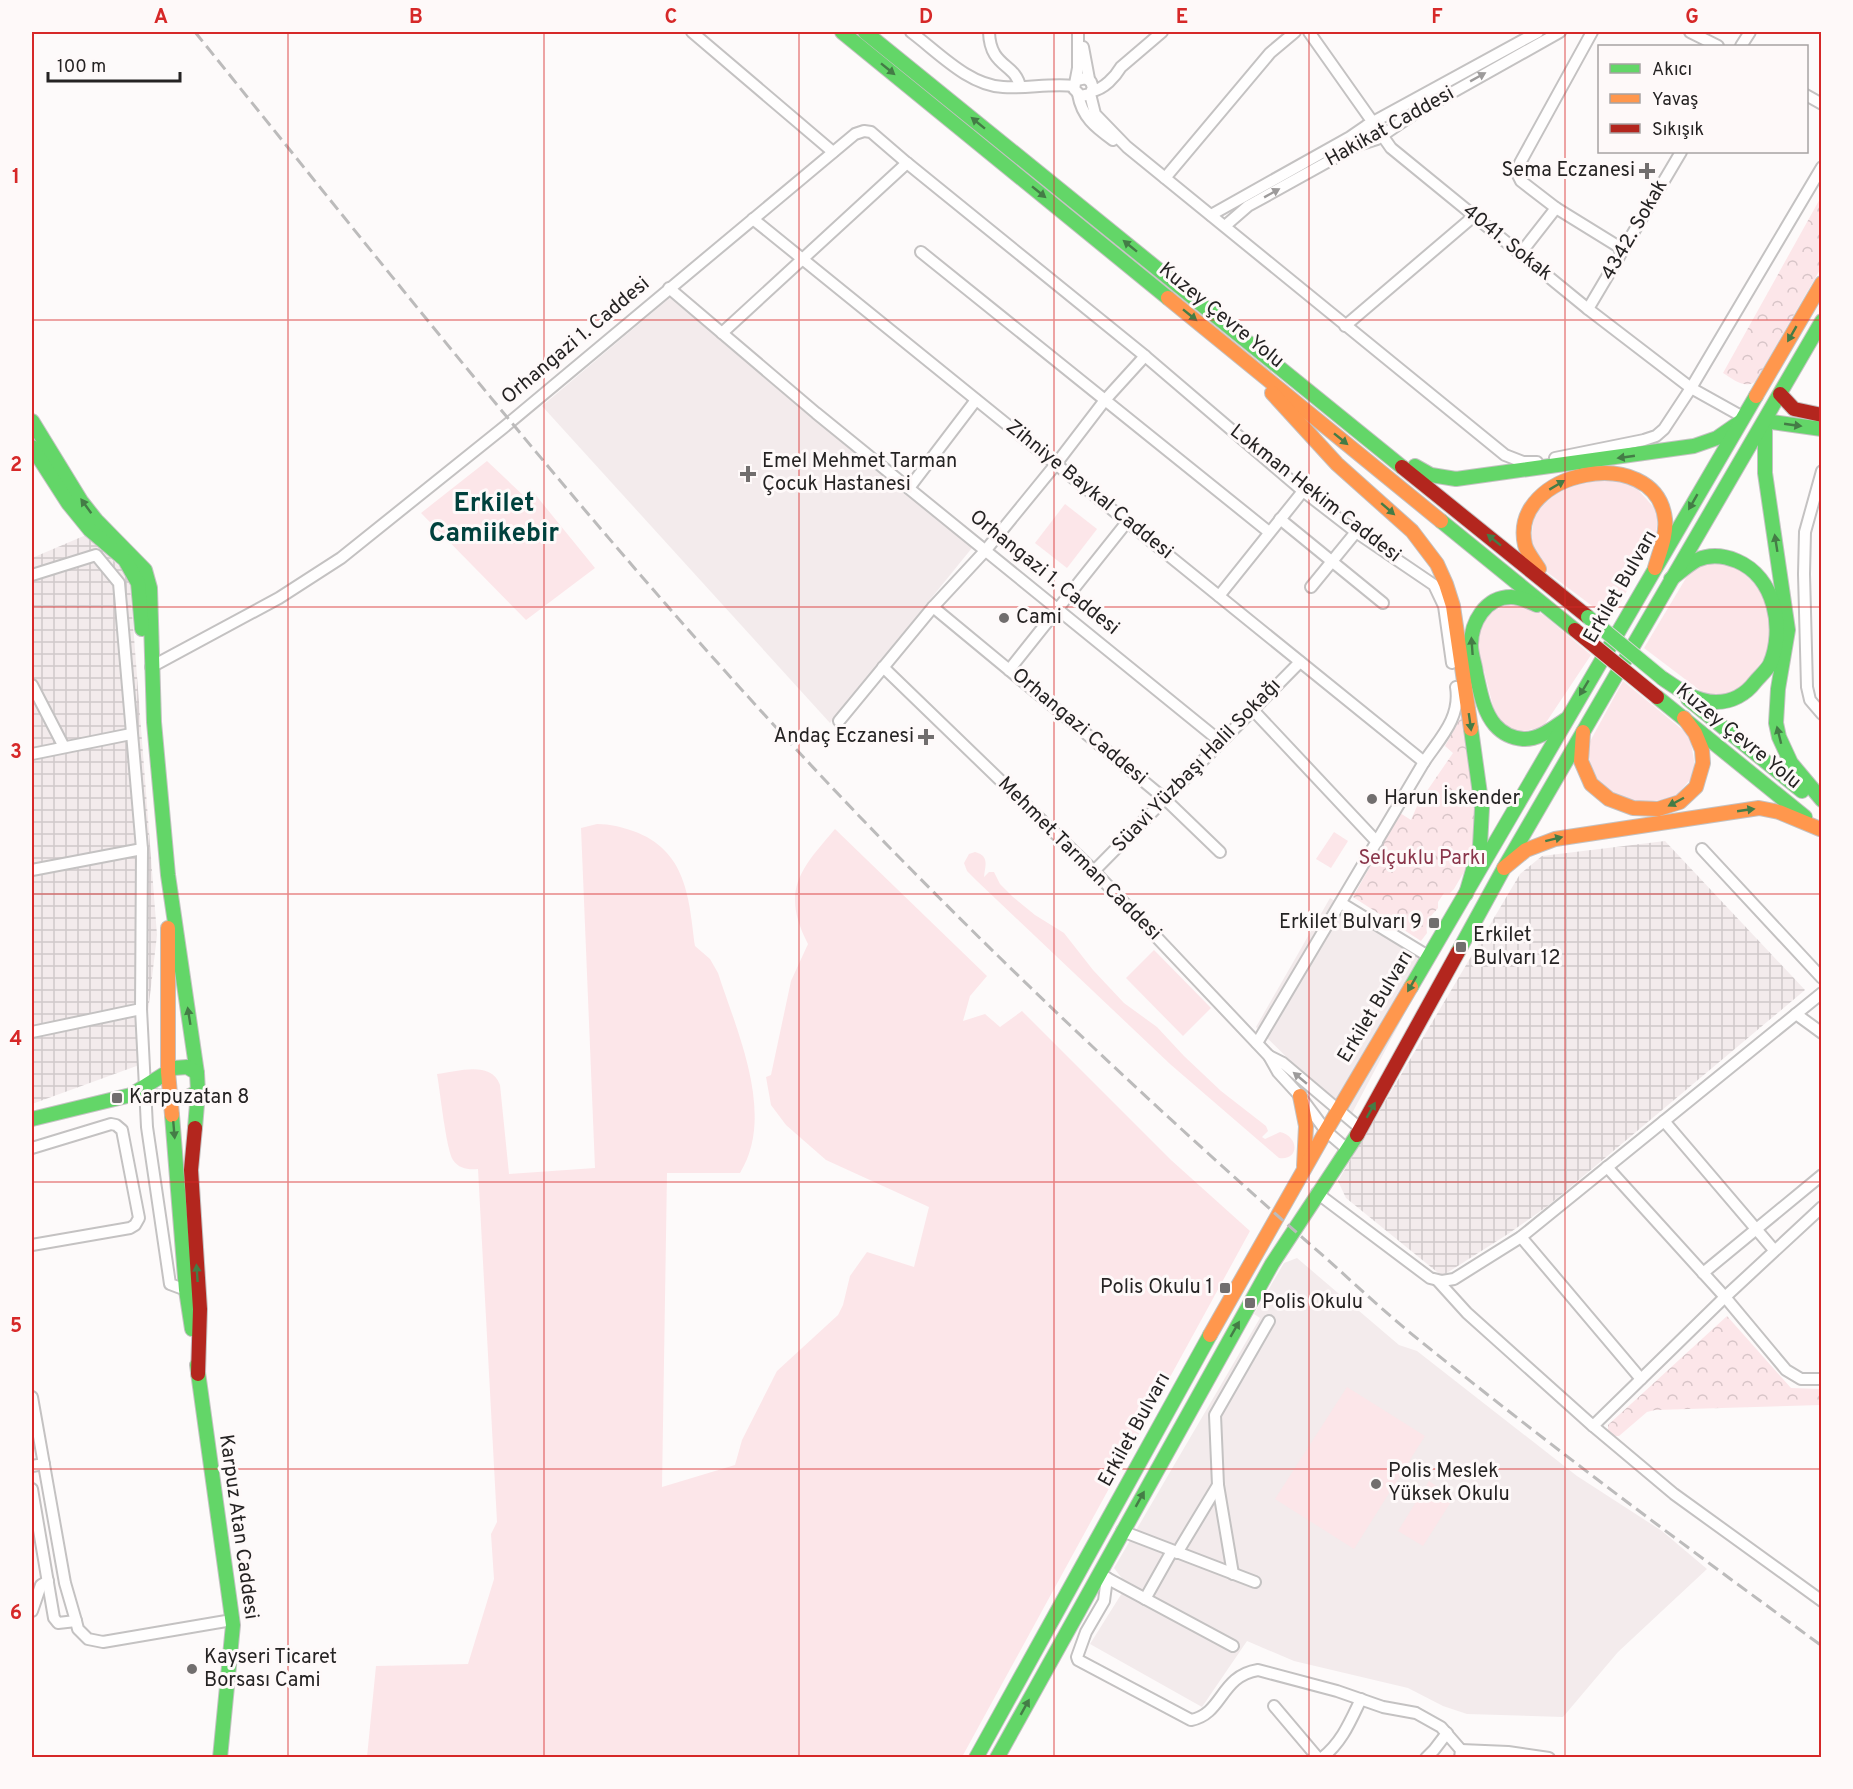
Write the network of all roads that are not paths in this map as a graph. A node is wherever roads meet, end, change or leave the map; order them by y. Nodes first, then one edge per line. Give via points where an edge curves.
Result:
1 (692, 32) edge
2 (842, 32) edge
3 (865, 32) edge
4 (911, 32) edge
5 (989, 32) edge
6 (1162, 32) edge
7 (1295, 32) edge
8 (1309, 32) edge
9 (1538, 32) edge
10 (1560, 32) edge
11 (1592, 32) edge
12 (1690, 32) edge
13 (1750, 32) edge
14 (1078, 36) edge
15 (1716, 45) edge
16 (1742, 45) edge
17 (1090, 86) junction
18 (1020, 87) junction
19 (1076, 87) junction
20 (1808, 96) edge
21 (1821, 104) edge
22 (1373, 122) junction
23 (1382, 136) junction
24 (1127, 147) junction
25 (833, 152) junction
26 (1680, 153) edge
27 (907, 163) junction
28 (1821, 167) edge
29 (1165, 178) junction
30 (1556, 208) junction
31 (1210, 215) junction
32 (1474, 216) junction
33 (753, 219) junction
34 (1224, 226) junction
35 (1624, 250) junction
36 (921, 252) dead end
37 (1520, 254) junction
38 (803, 260) junction
39 (1821, 283) edge
40 (669, 288) junction
41 (1588, 309) junction
42 (1821, 321) edge
43 (1345, 326) junction
44 (722, 333) junction
45 (1145, 356) junction
46 (1246, 361) junction
47 (1691, 388) junction
48 (1309, 390) junction
49 (1780, 394) junction
50 (976, 400) junction
51 (1105, 400) junction
52 (1821, 415) edge
53 (1742, 419) junction
54 (32, 421) edge
55 (1765, 421) junction
56 (1821, 429) edge
57 (32, 447) edge
58 (1056, 464) junction
59 (1821, 471) edge
60 (909, 488) junction
61 (1304, 491) junction
62 (1816, 512) edge
63 (1280, 519) junction
64 (1127, 522) junction
65 (1269, 532) junction
66 (1356, 532) junction
67 (985, 551) junction
68 (1332, 562) junction
69 (1655, 568) junction
70 (32, 574) edge
71 (1671, 579) junction
72 (1311, 587) dead end
73 (1219, 596) junction
74 (1566, 599) junction
75 (1383, 603) dead end
76 (933, 607) junction
77 (1059, 609) junction
78 (1551, 611) junction
79 (1300, 662) junction
80 (151, 666) junction
81 (883, 668) junction
82 (1009, 670) junction
83 (1662, 678) junction
84 (32, 685) edge
85 (1252, 709) junction
86 (1821, 714) edge
87 (1684, 718) junction
88 (1565, 720) junction
89 (839, 721) dead end
90 (1583, 732) junction
91 (131, 734) junction
92 (1221, 742) junction
93 (64, 747) junction
94 (32, 754) edge
95 (1424, 762) junction
96 (1165, 799) junction
97 (1821, 801) edge
98 (1821, 808) edge
99 (1820, 829) edge
100 (1377, 842) junction
101 (141, 849) junction
102 (1702, 849) dead end
103 (1220, 852) dead end
104 (1504, 868) junction
105 (32, 870) edge
106 (1094, 871) junction
107 (168, 875) junction
108 (1466, 894) junction
109 (1341, 903) junction
110 (1428, 956) junction
111 (1821, 978) edge
112 (1821, 993) edge
113 (141, 1009) junction
114 (1796, 1014) junction
115 (32, 1032) edge
116 (1821, 1033) edge
117 (1257, 1043) junction
118 (1269, 1056) junction
119 (168, 1072) junction
120 (197, 1073) junction
121 (145, 1091) junction
122 (198, 1092) junction
123 (1300, 1096) junction
124 (171, 1098) junction
125 (1338, 1110) junction
126 (32, 1119) edge
127 (1664, 1121) junction
128 (1361, 1130) junction
129 (1326, 1131) junction
130 (32, 1148) edge
131 (1347, 1149) junction
132 (1607, 1167) junction
133 (1304, 1169) junction
134 (1821, 1175) edge
135 (1317, 1193) junction
136 (1821, 1207) edge
137 (1756, 1229) junction
138 (1521, 1237) junction
139 (32, 1245) edge
140 (1774, 1250) junction
141 (1703, 1273) junction
142 (1438, 1281) junction
143 (186, 1290) junction
144 (1725, 1297) junction
145 (1269, 1321) dead end
146 (198, 1374) junction
147 (1641, 1379) junction
148 (1821, 1379) edge
149 (32, 1397) edge
150 (1593, 1426) junction
151 (36, 1442) edge
152 (44, 1464) junction
153 (32, 1466) edge
154 (1218, 1485) junction
155 (32, 1489) edge
156 (1122, 1531) junction
157 (1175, 1552) junction
158 (1233, 1574) junction
159 (1103, 1576) junction
160 (48, 1581) junction
161 (1255, 1582) dead end
162 (1145, 1599) junction
163 (1821, 1600) edge
164 (32, 1611) edge
165 (232, 1620) junction
166 (76, 1621) junction
167 (1233, 1646) dead end
168 (1361, 1700) junction
169 (1274, 1706) dead end
170 (1446, 1733) junction
171 (1460, 1754) edge
172 (220, 1758) edge
173 (976, 1758) edge
174 (997, 1758) edge
175 (1320, 1758) edge
176 (1426, 1758) edge
177 (1549, 1758) edge

1 - 25 street
2 -> 46 main road, Kuzey Çevre Yolu
48 -> 3 main road, Kuzey Çevre Yolu
4 - 18 street via 972,77 994,86
5 - 18 street via 994,54 1017,78
6 - 17 street via 1102,87
7 - 29 street via 1270,53
8 - 22 street, 4041. Sokak
9 - 22 street, Hakikat Caddesi
23 -> 10 street, Hakikat Caddesi
11 - 30 street via 1518,169 1521,182
12 - 15 street
13 - 16 street
14 - 17 street
14 - 19 street
17 - 19 street via 1083,77
17 - 19 street via 1084,96
17 - 24 street via 1095,114
18 - 19 street
19 - 24 street via 1080,106 1089,121
20 - 21 street
22 - 23 street, 4041. Sokak
22 - 31 street, Hakikat Caddesi
23 - 32 street, 4041. Sokak via 1390,148
34 -> 23 street, Hakikat Caddesi via 1248,206
24 - 29 street
25 - 27 street, Lokman Hekim Caddesi via 855,134 867,131
25 - 33 street
26 - 35 street, 4342. Sokak
27 - 38 street
27 - 45 street, Lokman Hekim Caddesi
28 - 47 street
29 - 31 street
30 - 35 street
30 - 37 street
31 - 34 street
32 - 37 street, 4041. Sokak
32 - 43 street
33 - 38 street, Zihniye Baykal Caddesi
33 - 40 street
34 - 43 street
35 - 41 street, 4342. Sokak
36 - 51 street
37 - 41 street, 4041. Sokak
38 - 44 street
38 - 50 street, Zihniye Baykal Caddesi
39 -> 53 main road, Erkilet Bulvarı
40 - 44 street, Orhangazi 1. Caddesi
40 - 80 street, Orhangazi 1. Caddesi via 341,558 279,598
41 - 47 street, 4041. Sokak
42 - 49 main road, Erkilet Bulvarı
43 - 47 street via 1505,455 1523,462 1650,438 1664,429
44 - 60 street, Orhangazi 1. Caddesi
45 - 51 street
45 - 61 street, Lokman Hekim Caddesi
46 -> 78 main road, Kuzey Çevre Yolu
46 -> 108 main road via 1312,438 1415,534 1444,575 1453,606 1482,808 1480,846
47 - 53 street, 4041. Sokak
53 -> 48 main road via 1717,438 1683,449 1448,479 1414,466 1341,408
74 -> 48 main road, Kuzey Çevre Yolu
49 - 52 main road via 1794,409
49 - 55 main road, Erkilet Bulvarı
50 - 58 street, Zihniye Baykal Caddesi
50 - 60 street
51 - 58 street
51 - 65 street
53 -> 69 main road, Erkilet Bulvarı
80 -> 54 main road via 150,588 145,570 81,501
55 -> 56 main road
55 - 71 main road, Erkilet Bulvarı
97 -> 55 main road via 1787,759 1776,720 1788,630 1765,473
57 - 80 main road via 68,503 90,530 125,560 138,583 142,643
58 - 64 street, Zihniye Baykal Caddesi
58 - 67 street
59 - 62 street
60 - 67 street, Orhangazi 1. Caddesi
61 - 63 street
61 - 66 street, Lokman Hekim Caddesi
62 - 86 street via 1805,532 1807,687 1810,700
63 - 65 street
63 - 68 street
64 - 73 street, Zihniye Baykal Caddesi
64 - 77 street
65 - 73 street
66 - 68 street
66 - 95 street, Lokman Hekim Caddesi via 1434,585 1442,598 1457,703 1453,718
67 - 76 street
67 - 77 street, Orhangazi 1. Caddesi
68 - 72 street
68 - 75 street
74 -> 69 main road via 1529,557 1523,534 1528,514 1541,496 1576,475 1598,471 1620,474 1652,491 1666,521
69 -> 88 main road, Erkilet Bulvarı
70 - 91 street via 96,555 119,583
71 - 83 main road via 1705,557 1724,555 1741,560 1770,591 1778,635 1764,675 1732,700 1705,701
71 - 90 main road, Erkilet Bulvarı
73 - 79 street, Zihniye Baykal Caddesi
74 - 83 main road, Kuzey Çevre Yolu, bridge
76 - 81 street
76 - 82 street, Orhangazi Caddesi
77 - 82 street
77 - 92 street, Orhangazi 1. Caddesi
78 - 87 main road, Kuzey Çevre Yolu, bridge
88 -> 78 main road via 1532,739 1503,732 1491,720 1480,697 1472,651 1475,621 1494,601 1521,598
79 - 85 street, Süavi Yüzbaşı Halil Sokağı
79 - 95 street, Zihniye Baykal Caddesi
80 - 107 main road
81 - 89 street
81 - 106 street, Mehmet Tarman Caddesi
82 - 96 street, Orhangazi Caddesi
83 - 98 main road, Kuzey Çevre Yolu
84 - 93 street
85 - 92 street, Süavi Yüzbaşı Halil Sokağı
85 - 100 street
87 -> 90 main road via 1700,744 1701,773 1687,796 1659,809 1626,806 1594,788 1582,765
87 - 99 main road, Kuzey Çevre Yolu
88 - 108 main road, Erkilet Bulvarı
90 - 104 main road, Erkilet Bulvarı
91 - 93 street
91 - 101 street
92 - 96 street, Süavi Yüzbaşı Halil Sokağı
93 - 94 street
95 - 100 street, Lokman Hekim Caddesi
96 - 103 street, Orhangazi Caddesi
96 - 106 street, Süavi Yüzbaşı Halil Sokağı
104 -> 99 main road via 1526,850 1555,838 1759,808
100 - 109 street, Lokman Hekim Caddesi
101 - 105 street
101 - 113 street
102 - 111 street
128 -> 104 main road, Erkilet Bulvarı
106 - 117 street, Mehmet Tarman Caddesi
107 - 119 main road
120 -> 107 main road
108 - 110 main road, Erkilet Bulvarı
109 - 110 street
109 - 117 street, Lokman Hekim Caddesi
110 -> 125 main road, Erkilet Bulvarı
112 - 114 street
113 - 115 street
113 - 121 street
114 - 116 street
114 - 127 street
117 - 118 street, Mehmet Tarman Caddesi
118 - 123 street, Mehmet Tarman Caddesi
125 -> 118 street, Mehmet Tarman Caddesi
119 - 120 main road via 187,1067
119 - 121 main road
119 - 124 main road, Karpuz Atan Caddesi
120 - 122 main road, Karpuz Atan Caddesi
121 - 124 main road
121 - 126 main road
121 - 143 street via 170,1284
122 - 124 main road via 186,1098
146 -> 122 main road, Karpuz Atan Caddesi via 200,1309 191,1170
123 - 129 street, Mehmet Tarman Caddesi
123 - 133 main road via 1306,1119
124 -> 143 main road, Karpuz Atan Caddesi
125 - 128 street, Mehmet Tarman Caddesi
125 - 129 main road, Erkilet Bulvarı
127 - 132 street
127 - 137 street
128 - 131 main road, Erkilet Bulvarı
129 - 131 street, Mehmet Tarman Caddesi
129 - 133 main road, Erkilet Bulvarı
130 - 139 street via 116,1125 122,1130 139,1218 130,1228
131 - 135 main road, Erkilet Bulvarı
132 - 138 street
132 - 141 street
133 - 173 main road, Erkilet Bulvarı
134 - 137 street
135 - 142 street
156 -> 135 main road, Erkilet Bulvarı via 1239,1322
136 - 140 street
137 - 140 street
137 - 141 street
138 - 142 street via 1454,1279
138 - 147 street
140 - 144 street
141 - 144 street
142 - 150 street via 1467,1313
143 - 146 main road, Karpuz Atan Caddesi
144 - 147 street
144 - 148 street via 1790,1374 1801,1379
145 - 154 street via 1215,1415
146 - 165 main road, Karpuz Atan Caddesi
147 - 150 street
149 - 151 street
150 - 163 street via 1698,1512
151 - 152 street
152 - 153 street
152 - 166 street via 65,1583
154 - 157 street
154 - 158 street
155 - 160 street
156 - 157 street
156 - 159 main road, Erkilet Bulvarı
157 - 158 street
157 - 162 street
158 - 161 street
159 - 162 street
159 - 168 street via 1104,1601 1086,1632 1078,1660 1191,1720 1210,1712 1235,1679 1258,1670
174 -> 159 main road, Erkilet Bulvarı
160 - 164 street via 41,1585
160 - 166 street via 55,1620
162 - 167 street
165 - 166 street via 103,1642 87,1639
165 - 172 main road, Karpuz Atan Caddesi
168 - 170 street via 1416,1713
168 - 175 street via 1343,1737
169 - 175 street
170 - 171 street
170 - 176 street
171 - 177 street via 1508,1752

